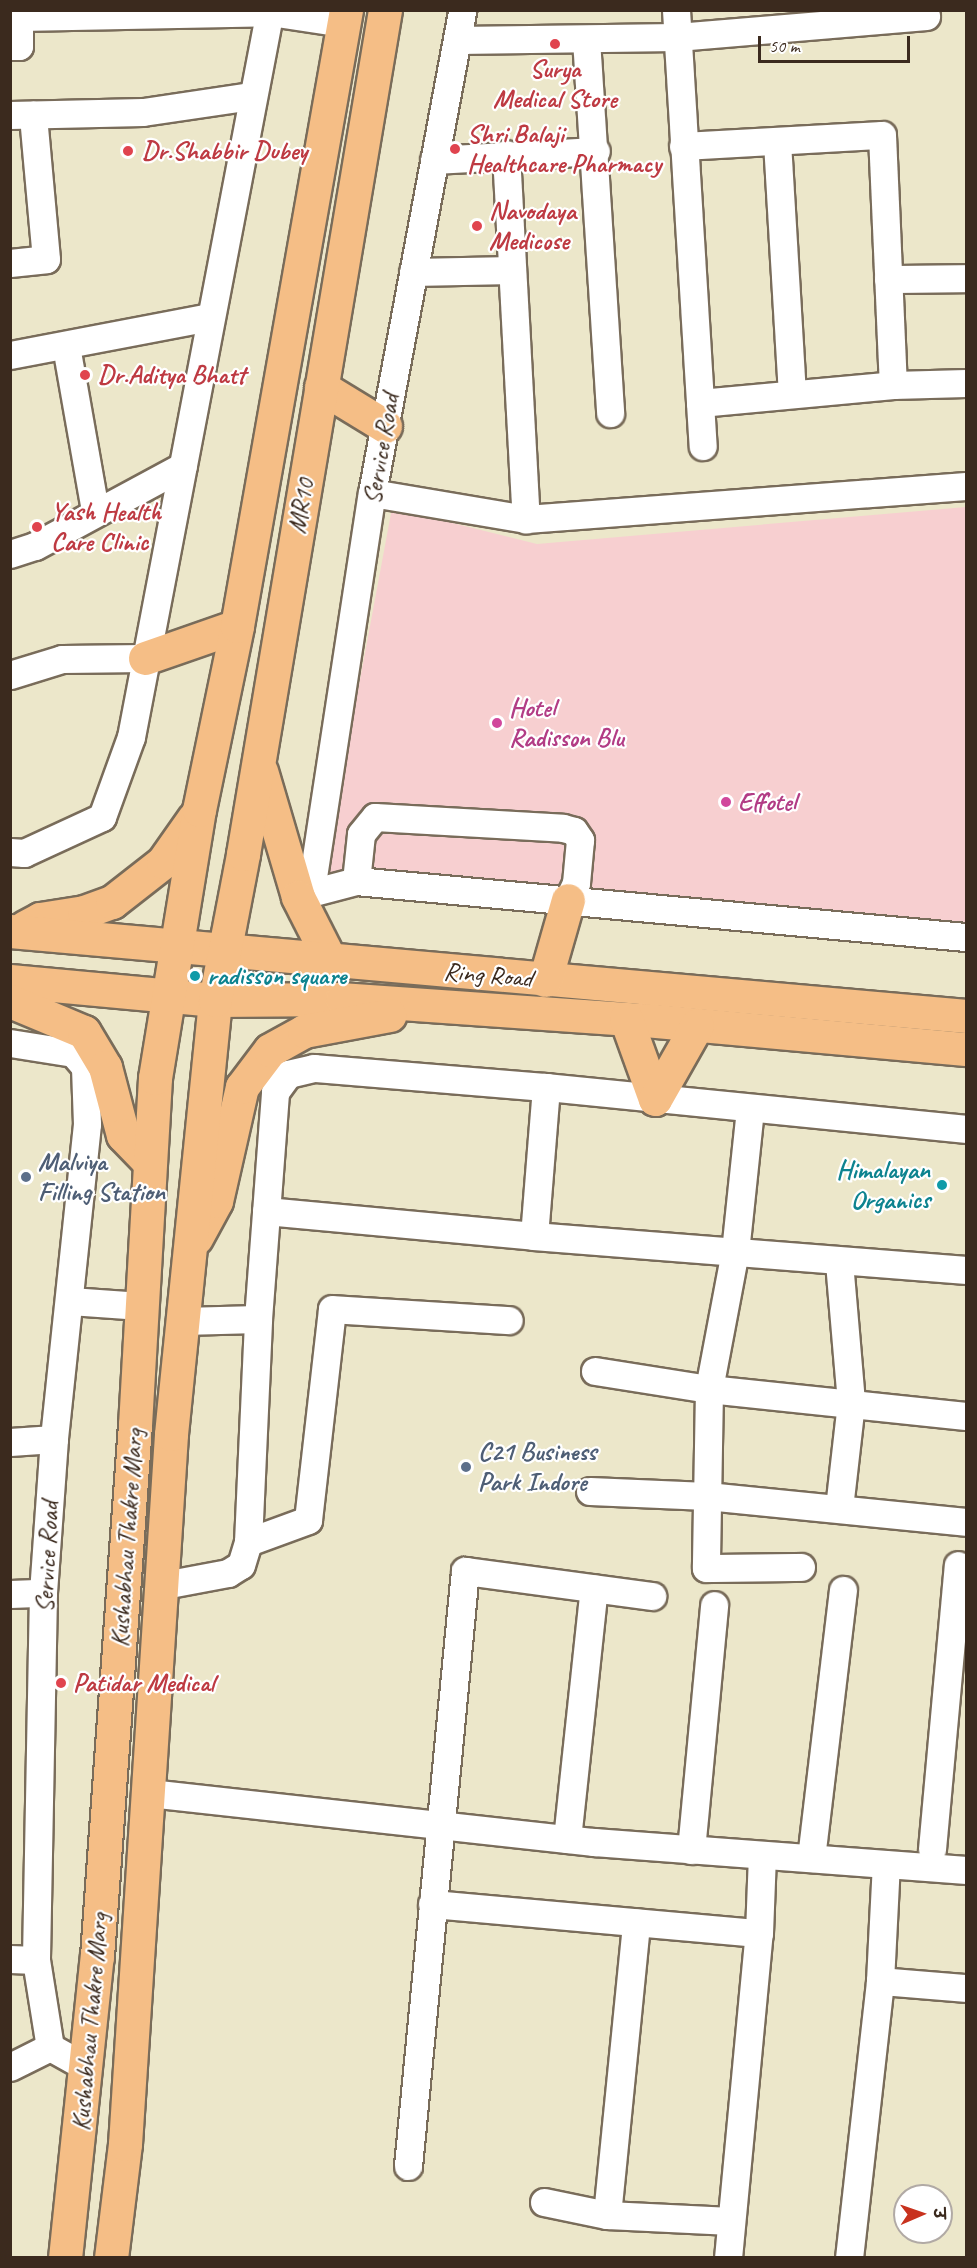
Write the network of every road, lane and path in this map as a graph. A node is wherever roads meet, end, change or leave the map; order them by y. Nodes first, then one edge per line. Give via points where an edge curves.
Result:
1 (385, 10) edge
2 (462, 10) edge
3 (270, 11) edge
4 (209, 12) edge
5 (110, 13) edge
6 (19, 14) edge
7 (926, 15) dead end
8 (345, 17) edge
9 (676, 24) edge
10 (586, 39) junction
11 (457, 40) junction
12 (10, 46) edge
13 (252, 96) junction
14 (22, 115) edge
15 (777, 142) junction
16 (683, 147) junction
17 (596, 152) junction
18 (506, 154) junction
19 (434, 160) junction
20 (10, 263) edge
21 (512, 270) junction
22 (413, 272) junction
23 (966, 278) edge
24 (888, 279) junction
25 (209, 317) junction
26 (66, 346) junction
27 (10, 355) edge
28 (966, 383) edge
29 (893, 385) junction
30 (321, 387) junction
31 (792, 394) junction
32 (700, 402) junction
33 (610, 413) dead end
34 (385, 426) junction
35 (703, 446) dead end
36 (183, 466) junction
37 (966, 486) edge
38 (372, 493) junction
39 (95, 512) junction
40 (526, 519) junction
41 (10, 554) edge
42 (237, 626) junction
43 (145, 658) junction
44 (10, 675) edge
45 (258, 760) junction
46 (199, 810) junction
47 (10, 852) edge
48 (356, 881) junction
49 (304, 893) junction
50 (568, 900) junction
51 (13, 932) edge
52 (966, 938) edge
53 (175, 948) junction
54 (223, 952) junction
55 (331, 962) junction
56 (545, 980) junction
57 (10, 981) edge
58 (167, 996) junction
59 (214, 1000) junction
60 (10, 1001) edge
61 (439, 1006) junction
62 (966, 1016) edge
63 (626, 1019) junction
64 (697, 1024) junction
65 (10, 1043) edge
66 (966, 1049) edge
67 (546, 1087) junction
68 (655, 1098) junction
69 (750, 1109) junction
70 (966, 1129) edge
71 (149, 1162) junction
72 (266, 1212) junction
73 (534, 1236) junction
74 (188, 1250) junction
75 (735, 1251) junction
76 (839, 1261) junction
77 (966, 1270) edge
78 (70, 1301) junction
79 (141, 1306) junction
80 (258, 1319) junction
81 (509, 1320) dead end
82 (182, 1321) junction
83 (596, 1371) dead end
84 (709, 1389) junction
85 (851, 1402) junction
86 (966, 1416) edge
87 (54, 1439) junction
88 (10, 1442) edge
89 (590, 1491) dead end
90 (707, 1496) junction
91 (839, 1508) junction
92 (966, 1522) edge
93 (248, 1542) junction
94 (958, 1565) dead end
95 (801, 1567) dead end
96 (164, 1585) junction
97 (594, 1588) junction
98 (843, 1590) dead end
99 (43, 1593) junction
100 (10, 1594) edge
101 (651, 1596) dead end
102 (714, 1605) dead end
103 (958, 1662) edge
104 (149, 1793) junction
105 (440, 1825) junction
106 (567, 1839) junction
107 (932, 1849) dead end
108 (691, 1850) junction
109 (762, 1855) junction
110 (811, 1858) junction
111 (886, 1864) junction
112 (966, 1870) edge
113 (432, 1904) junction
114 (636, 1922) junction
115 (759, 1933) junction
116 (23, 1959) edge
117 (880, 1981) junction
118 (966, 1988) edge
119 (50, 2047) junction
120 (10, 2067) edge
121 (86, 2067) junction
122 (408, 2166) dead end
123 (544, 2202) dead end
124 (607, 2215) junction
125 (731, 2221) junction
126 (66, 2258) edge
127 (111, 2258) edge
128 (728, 2258) edge
129 (849, 2258) edge

1 - 30 main road, MR10
2 - 11 street, Service Road
3 - 4 street
3 - 8 street
3 - 13 street
4 - 5 street
5 - 6 street
6 - 12 street via 19,46
7 - 9 street
8 - 42 main road, MR10
9 - 10 street
9 - 16 street
10 - 11 street
10 - 17 street
11 - 19 street, Service Road
13 - 14 street via 143,112
13 - 25 street
14 - 20 street via 46,259
15 - 16 street
15 - 24 street via 882,135
15 - 31 street
16 - 32 street
17 - 18 street
17 - 33 street
18 - 19 street
18 - 21 street
19 - 22 street, Service Road
21 - 22 street
21 - 40 street
22 - 34 street, Service Road
23 - 24 street
24 - 29 street
25 - 26 street
25 - 36 street
26 - 27 street
26 - 39 street
28 - 29 street
29 - 31 street
30 - 34 main road
30 - 45 main road, MR10
31 - 32 street
32 - 35 street
34 - 38 street, Service Road
36 - 39 street
36 - 43 street
37 - 40 street
38 - 40 street
38 - 49 street, Service Road
39 - 41 street via 35,546
42 - 43 main road
42 - 46 main road, MR10
43 - 44 street via 62,658
43 - 47 street via 131,737 102,818 24,853
45 - 49 main road
45 - 54 main road, MR10
46 - 51 main road via 163,862 112,902 84,912 40,919
46 - 53 main road, MR10
48 - 49 street
48 - 50 street
48 - 50 street via 361,834 375,817 563,828 574,831 580,840 576,883
49 - 55 main road
50 - 52 street
50 - 56 main road
51 - 53 main road, Ring Road
53 - 54 main road, Ring Road
53 - 58 main road, MR10
54 - 55 main road, Ring Road
54 - 59 main road, MR10
55 - 56 main road, Ring Road
56 - 62 main road, Ring Road
57 - 58 main road, Ring Road
58 - 59 main road, Ring Road
58 - 71 main road, Kushabhau Thakre Marg via 155,1078
59 - 61 main road, Ring Road via 342,999
59 - 74 main road, Kushabhau Thakre Marg
60 - 71 main road via 84,1032 105,1067 123,1135
61 - 63 main road, Ring Road
61 - 74 main road via 304,1031 270,1050 242,1087 216,1201 207,1223
63 - 64 main road, Ring Road
63 - 68 main road
64 - 66 main road, Ring Road
64 - 68 main road
65 - 78 street, Service Road via 73,1053 85,1066 87,1124
67 - 68 street
67 - 72 street via 297,1070 288,1074 275,1092
67 - 73 street
68 - 69 street
69 - 70 street
69 - 75 street
71 - 79 main road, Kushabhau Thakre Marg
72 - 73 street
72 - 80 street
73 - 75 street
74 - 82 main road, Kushabhau Thakre Marg
75 - 76 street
75 - 84 street
76 - 77 street
76 - 85 street
78 - 79 street
78 - 87 street, Service Road
79 - 121 main road, Kushabhau Thakre Marg
80 - 82 street
80 - 93 street
81 - 93 street via 332,1309 308,1520
82 - 96 main road, Kushabhau Thakre Marg via 171,1434
83 - 84 street
84 - 85 street
84 - 90 street
85 - 86 street
85 - 91 street
87 - 88 street
87 - 99 street, Service Road
89 - 90 street
90 - 91 street
90 - 95 street via 706,1568
91 - 92 street
93 - 96 street via 241,1565 228,1573
94 - 103 street
96 - 104 main road, Kushabhau Thakre Marg
97 - 101 street
97 - 105 street via 465,1570
97 - 106 street
98 - 110 street
99 - 100 street
99 - 116 street, Service Road
102 - 108 street
103 - 107 street
104 - 105 street
104 - 127 main road, Kushabhau Thakre Marg via 125,2144
105 - 106 street
105 - 113 street
106 - 108 street
108 - 109 street
109 - 110 street
109 - 115 street
110 - 111 street
111 - 112 street
111 - 117 street
113 - 114 street
113 - 122 street
114 - 115 street
114 - 124 street
115 - 125 street
116 - 119 street, Service Road
117 - 118 street
117 - 129 street
119 - 120 street
119 - 121 street
121 - 126 main road, Kushabhau Thakre Marg
123 - 124 street
124 - 125 street
125 - 128 street

